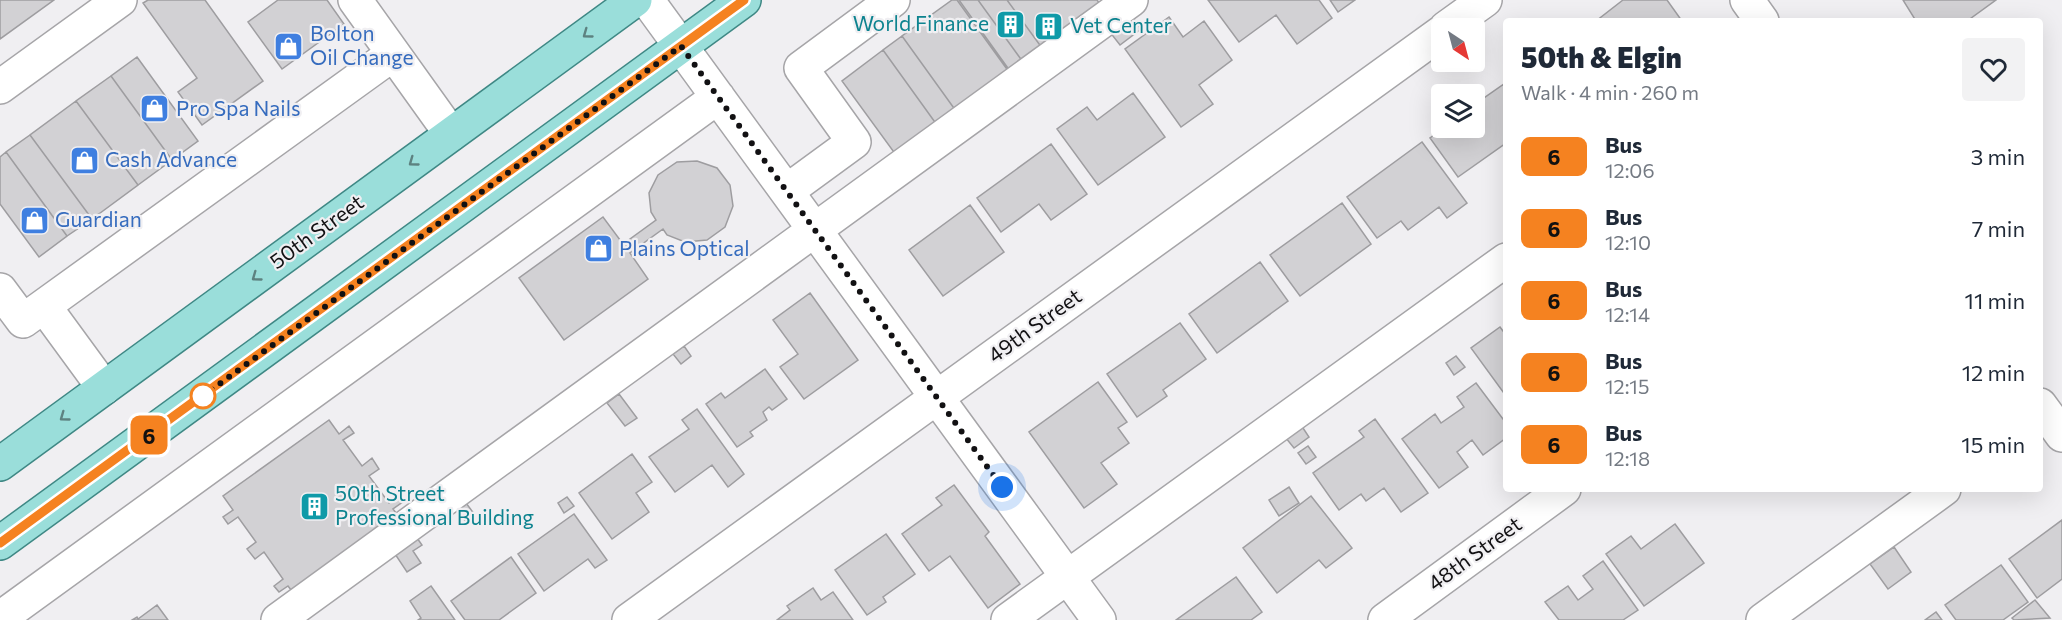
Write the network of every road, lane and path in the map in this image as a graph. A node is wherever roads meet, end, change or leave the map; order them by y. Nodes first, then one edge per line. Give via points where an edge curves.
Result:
1 (120, 0) edge
2 (354, 0) edge
3 (635, 0) edge
4 (647, 0) edge
5 (744, 0) edge
6 (893, 0) edge
7 (1131, 0) edge
8 (1485, 0) edge
9 (1747, 0) edge
10 (1460, 18) edge
11 (1760, 18) edge
12 (1431, 40) edge
13 (681, 46) junction
14 (393, 54) junction
15 (0, 87) edge
16 (718, 97) junction
17 (451, 134) junction
18 (787, 191) junction
19 (815, 230) junction
20 (1503, 262) edge
21 (0, 290) edge
22 (44, 306) junction
23 (104, 388) junction
24 (937, 397) junction
25 (0, 464) edge
26 (1560, 492) edge
27 (1940, 492) edge
28 (0, 543) edge
29 (1068, 577) junction
30 (5, 613) edge
31 (278, 620) edge
32 (629, 620) edge
33 (1008, 620) edge
34 (1099, 620) edge
35 (1385, 620) edge
36 (1763, 620) edge

1 - 15 street
2 - 14 street
3 -> 17 main road, 50th Street
4 - 13 street
5 - 13 main road
6 - 18 street via 801,68 854,142
7 - 19 street
8 - 10 street
9 - 11 street
12 - 24 street, 49th Street
13 - 16 street
13 - 28 main road
14 - 17 street
14 - 22 street
16 - 18 street
16 - 30 street
17 -> 23 main road, 50th Street
18 - 19 street
19 - 24 street
19 - 31 street
20 - 29 street
21 - 22 street via 23,321
22 - 23 street
23 -> 25 main road, 50th Street
24 - 29 street
24 - 32 street, 49th Street
26 - 35 street, 48th Street
27 - 36 street
29 - 33 street
29 - 34 street

